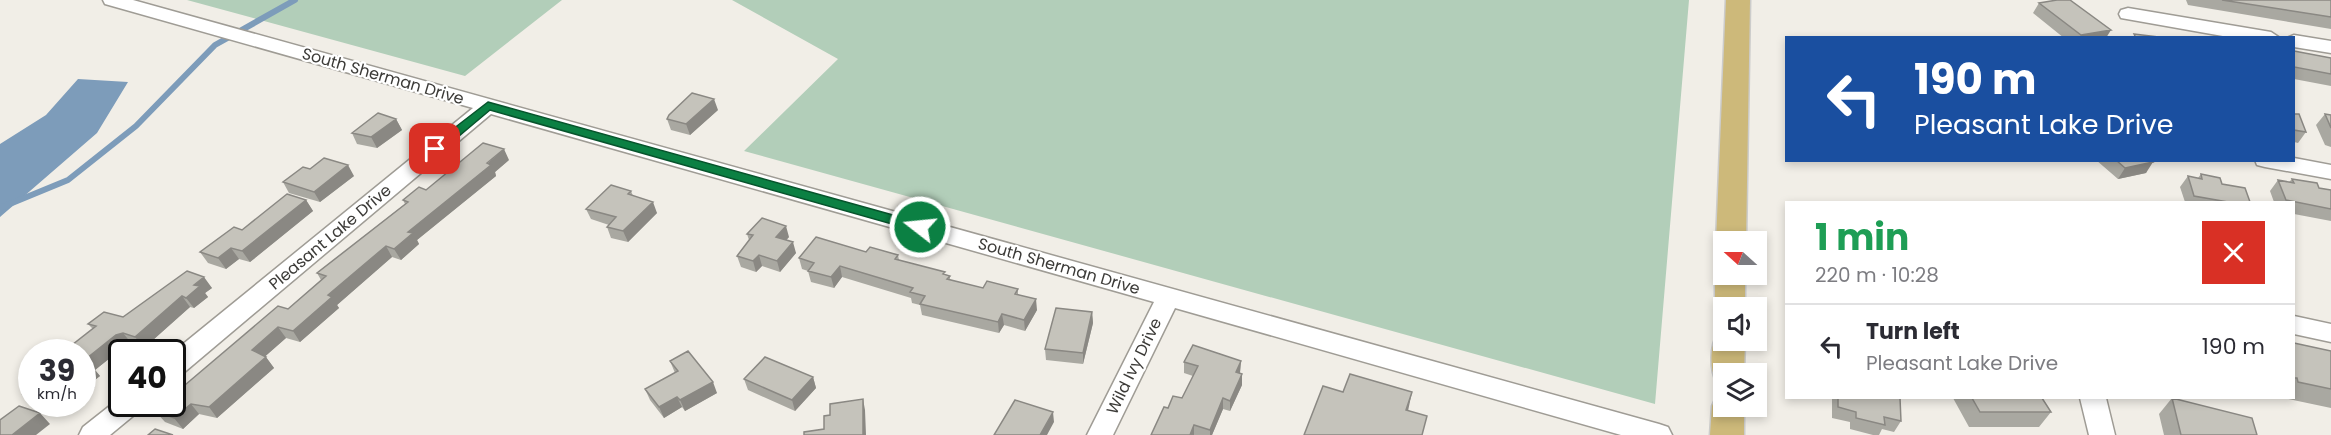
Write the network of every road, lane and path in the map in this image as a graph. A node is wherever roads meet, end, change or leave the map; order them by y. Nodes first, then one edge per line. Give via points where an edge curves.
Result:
1 (112, 0) edge
2 (1738, 0) edge
3 (2128, 14) dead end
4 (2259, 36) edge
5 (2295, 41) edge
6 (2331, 47) edge
7 (488, 106) junction
8 (2276, 162) edge
9 (2331, 172) edge
10 (1731, 231) edge
11 (1169, 297) junction
12 (2295, 325) edge
13 (2331, 333) edge
14 (186, 356) edge
15 (2093, 399) edge
16 (114, 417) edge
17 (1728, 417) edge
18 (92, 435) edge
19 (1100, 435) edge
20 (1659, 435) edge
21 (1727, 435) edge
22 (2102, 435) edge

1 - 7 street, South Sherman Drive
2 - 10 main road
3 - 4 street
5 - 6 street
7 - 11 street, South Sherman Drive
7 - 14 street, Pleasant Lake Drive
8 - 9 street
11 - 19 street, Wild Ivy Drive
11 - 20 street, South Sherman Drive
12 - 13 street
15 - 22 street
16 - 18 street
17 - 21 main road

